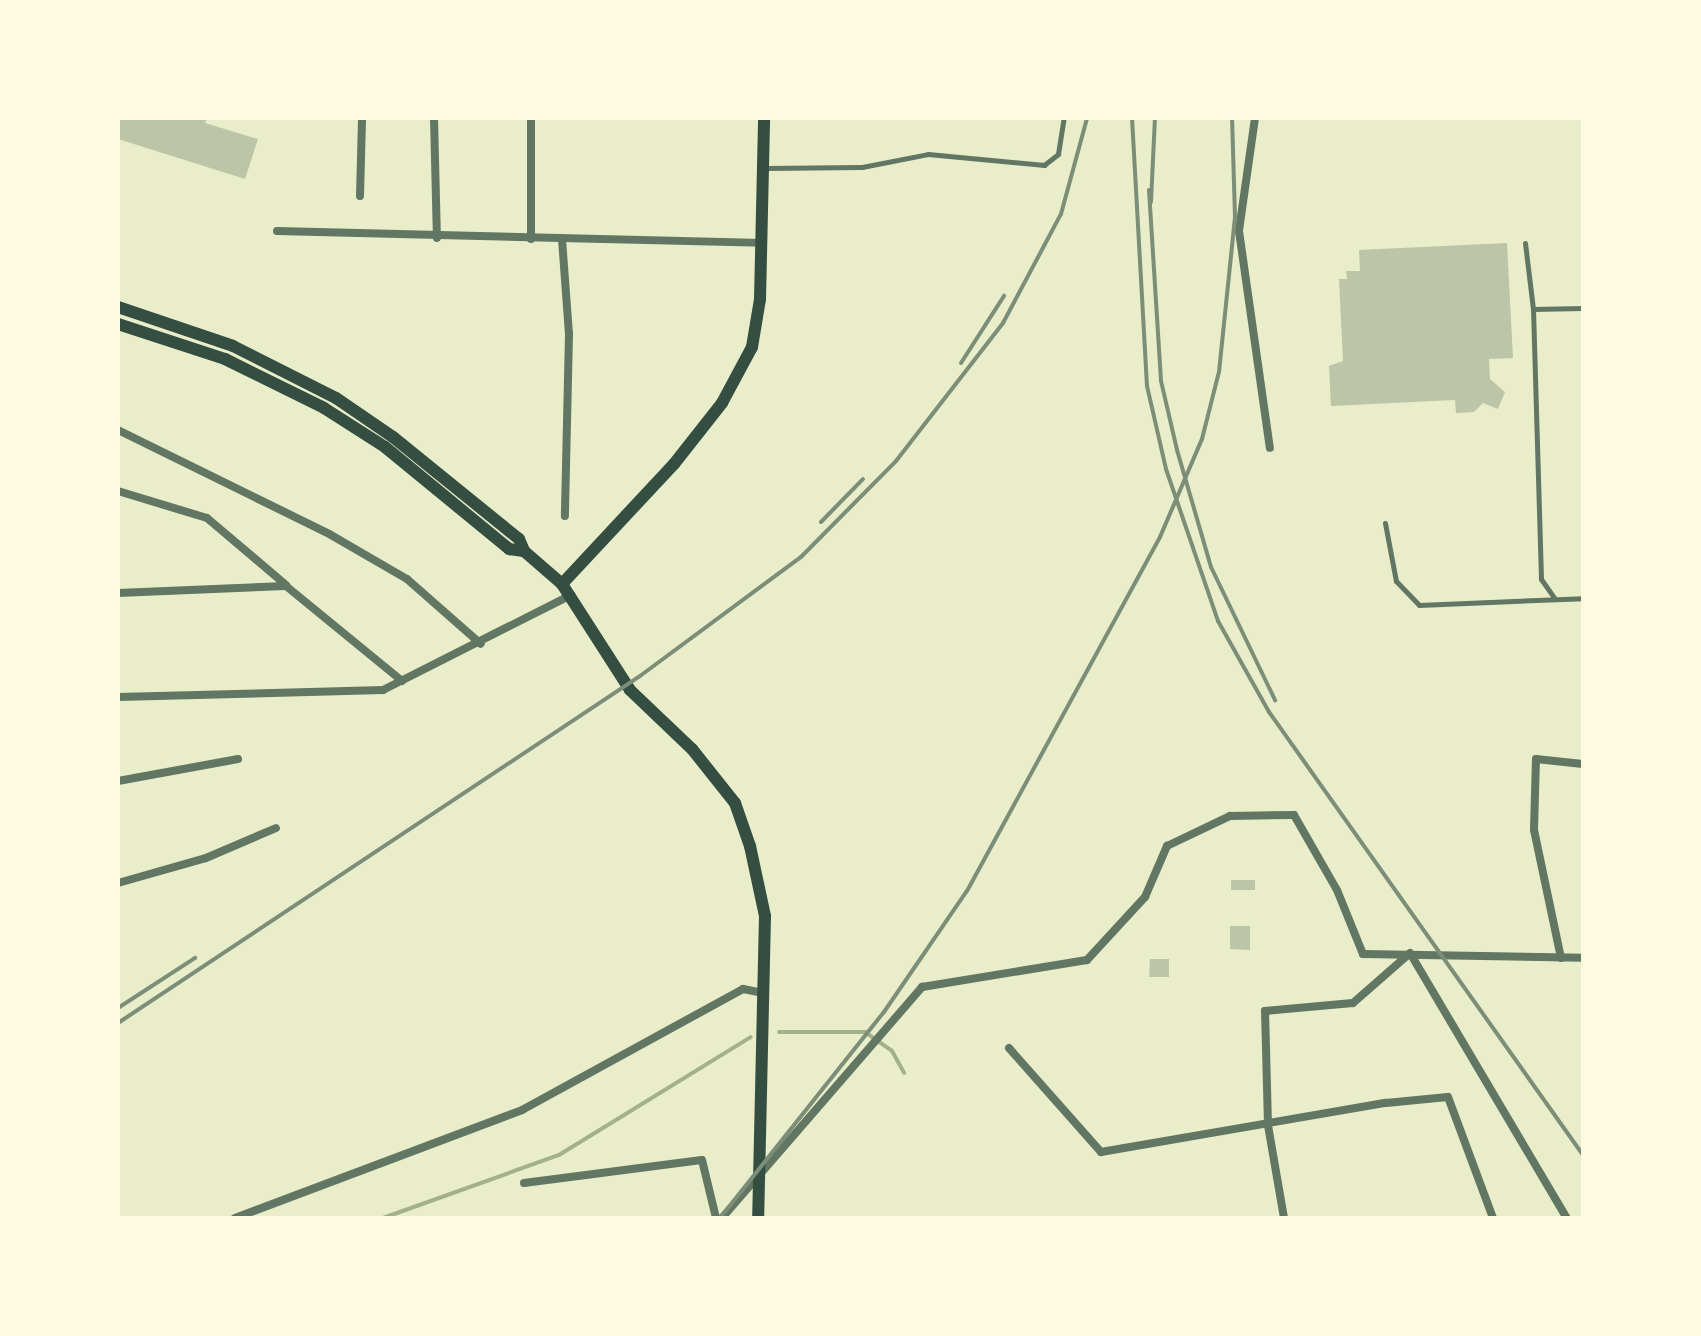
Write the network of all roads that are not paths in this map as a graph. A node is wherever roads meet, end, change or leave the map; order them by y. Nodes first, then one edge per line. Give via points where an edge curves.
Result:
1 (362, 118) edge
2 (434, 118) edge
3 (531, 118) edge
4 (764, 118) edge
5 (1064, 118) edge
6 (1255, 118) edge
7 (765, 168) junction
8 (360, 196) dead end
9 (277, 231) dead end
10 (437, 238) junction
11 (531, 239) junction
12 (562, 239) junction
13 (763, 243) junction
14 (1525, 243) dead end
15 (118, 307) edge
16 (1583, 308) edge
17 (1533, 309) junction
18 (118, 324) edge
19 (118, 430) edge
20 (1270, 448) dead end
21 (118, 491) edge
22 (565, 516) dead end
23 (1385, 523) dead end
24 (524, 551) junction
25 (562, 584) junction
26 (286, 586) junction
27 (118, 593) edge
28 (571, 595) junction
29 (1583, 598) edge
30 (1555, 599) junction
31 (481, 644) junction
32 (402, 681) junction
33 (118, 697) edge
34 (238, 759) dead end
35 (1583, 764) edge
36 (118, 781) edge
37 (276, 828) dead end
38 (118, 883) edge
39 (1410, 953) junction
40 (1561, 958) junction
41 (1583, 958) edge
42 (764, 993) junction
43 (1009, 1048) dead end
44 (1268, 1125) junction
45 (524, 1183) dead end
46 (235, 1218) edge
47 (719, 1218) edge
48 (758, 1218) edge
49 (1284, 1218) edge
50 (1493, 1218) edge
51 (1567, 1218) edge

1 - 8 street
2 - 10 street
3 - 11 street
4 - 7 main road
5 - 7 lane via 1058,154 1044,165 928,154 862,167
6 - 20 street via 1239,231
7 - 13 main road
9 - 10 street
10 - 11 street
11 - 12 street
12 - 13 street
12 - 22 street via 569,334
13 - 25 main road via 752,347 722,403 674,464
14 - 17 lane
15 - 24 main road via 233,346 336,398 519,539
16 - 17 lane
17 - 30 lane via 1541,579
18 - 24 main road via 225,359 324,408 385,447 509,549
19 - 31 street via 331,535 407,579
21 - 26 street via 207,518
23 - 30 lane via 1396,581 1419,605
24 - 25 main road
25 - 28 main road
26 - 27 street
26 - 32 street
28 - 31 street
28 - 42 main road via 636,692 735,803 765,916
29 - 30 lane
31 - 32 street
32 - 33 street via 383,690
34 - 36 street
35 - 40 street via 1536,759 1534,830
37 - 38 street via 206,858
39 - 40 street
39 - 44 street via 1353,1003 1265,1011
39 - 47 street via 1363,954 1337,890 1294,815 1230,816 1167,846 1145,897 1087,960 922,987
39 - 51 street
40 - 41 street
42 - 46 street via 743,989 522,1110
42 - 48 main road
43 - 44 street via 1101,1152
44 - 49 street
44 - 50 street via 1448,1097
45 - 47 street via 702,1160

